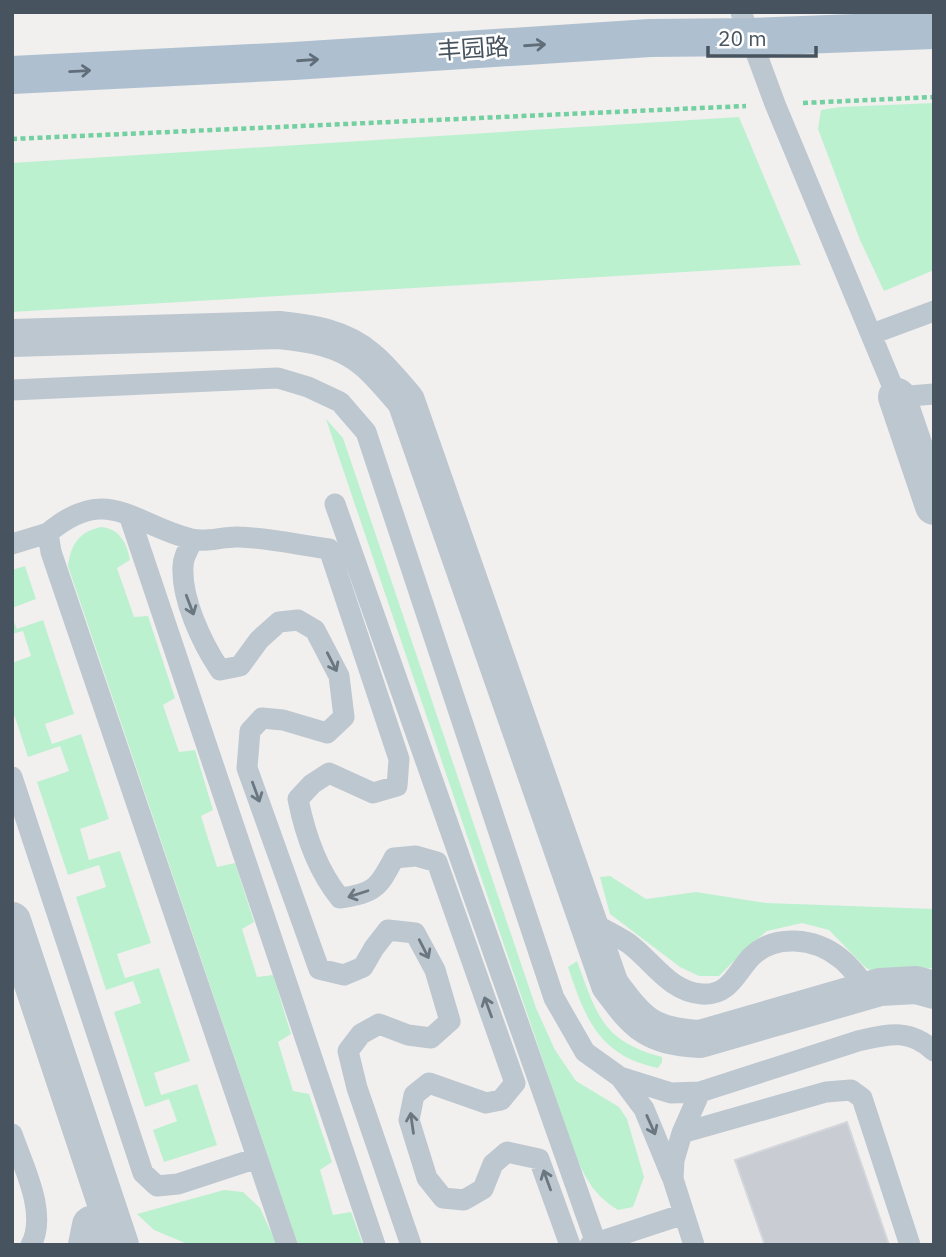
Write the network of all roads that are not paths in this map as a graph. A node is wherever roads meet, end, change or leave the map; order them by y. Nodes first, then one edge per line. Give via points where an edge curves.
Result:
1 (746, 25) edge
2 (934, 30) edge
3 (12, 75) edge
4 (934, 311) edge
5 (872, 334) junction
6 (12, 338) edge
7 (12, 390) edge
8 (915, 395) edge
9 (335, 504) dead end
10 (934, 506) edge
11 (129, 515) junction
12 (48, 533) junction
13 (193, 540) junction
14 (12, 544) edge
15 (12, 777) edge
16 (588, 920) junction
17 (12, 922) edge
18 (12, 986) edge
19 (869, 990) junction
20 (934, 990) edge
21 (934, 1051) edge
22 (620, 1077) junction
23 (700, 1092) junction
24 (682, 1133) junction
25 (12, 1134) edge
26 (257, 1158) junction
27 (673, 1179) junction
28 (684, 1214) junction
29 (100, 1233) edge
30 (593, 1244) edge
31 (31, 1245) edge
32 (143, 1245) edge
33 (287, 1245) edge
34 (375, 1245) edge
35 (411, 1245) edge
36 (570, 1245) edge
37 (694, 1245) edge
38 (911, 1245) edge

1 - 2 main road, 丰园路
3 -> 1 main road, 丰园路 via 650,38
1 - 5 lane
4 - 5 lane
5 - 8 lane
6 - 16 street via 279,330 340,342 367,359 406,401
7 - 22 lane via 278,378 340,402 366,432 554,998 585,1052
8 - 10 street
9 - 30 lane
11 - 12 lane via 115,509 89,509 66,518
11 - 13 lane
11 - 34 lane
12 - 14 lane
12 - 26 lane via 61,586
13 -> 35 lane via 183,563 184,589 206,649 220,670 240,666 279,622 298,620 315,630 338,676 344,717 327,733 284,719 262,718 250,731 247,768 319,969 344,975 363,967 388,930 401,929 415,933 435,970 450,1021 431,1038 379,1024 360,1034 348,1051
36 -> 13 lane via 539,1158 507,1152 493,1164 483,1189 464,1200 443,1198 427,1178 408,1120 414,1095 429,1083 486,1103 501,1100 515,1083 436,862 416,856 394,858 380,885 358,896 340,898 329,885 304,829 298,799 329,773 373,793 397,786 399,759 329,548 237,536
15 - 26 lane via 143,1173 157,1186 178,1184
16 - 19 lane via 628,944 670,982 703,994 724,990 752,957 771,944 793,939 841,958
16 - 19 street via 610,985 635,1018 669,1037 700,1039
17 - 29 street
18 - 29 street
19 - 20 street via 916,985
21 - 23 lane via 907,1034 883,1036
22 - 23 lane via 671,1093
22 -> 27 lane via 644,1110
23 - 24 lane
24 - 27 lane
24 - 38 lane via 826,1092 851,1090 862,1098
25 - 31 lane via 35,1204 36,1234
26 - 33 lane
27 - 28 lane
28 - 30 lane
28 - 37 lane
29 - 32 street

